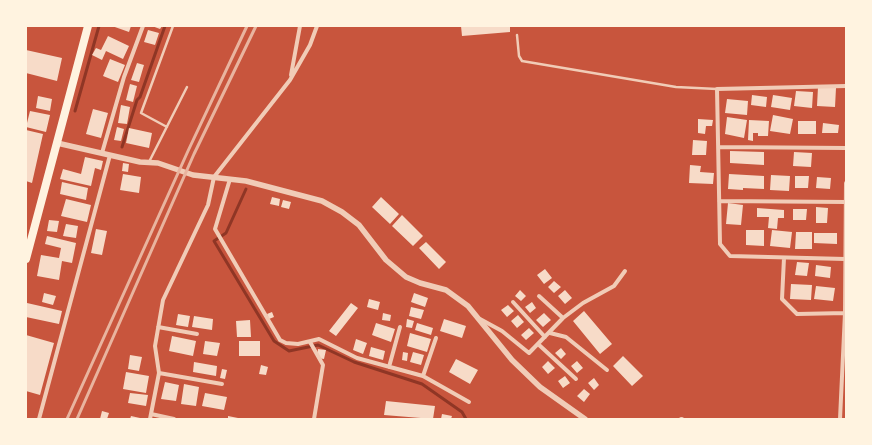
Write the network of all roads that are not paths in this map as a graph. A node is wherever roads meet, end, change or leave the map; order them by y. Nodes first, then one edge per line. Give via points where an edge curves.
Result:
1 (88, 26) edge
2 (143, 26) edge
3 (173, 26) edge
4 (300, 26) edge
5 (317, 26) edge
6 (517, 34) dead end
7 (290, 80) junction
8 (846, 86) edge
9 (187, 87) dead end
10 (717, 89) junction
11 (167, 127) junction
12 (57, 143) junction
13 (719, 147) junction
14 (846, 148) edge
15 (102, 153) junction
16 (110, 155) junction
17 (149, 162) junction
18 (214, 177) junction
19 (230, 179) junction
20 (846, 183) edge
21 (719, 201) junction
22 (846, 202) edge
23 (784, 258) junction
24 (26, 259) edge
25 (845, 259) junction
26 (625, 272) dead end
27 (539, 296) dead end
28 (513, 302) dead end
29 (845, 313) edge
30 (563, 318) junction
31 (479, 319) junction
32 (158, 327) junction
33 (400, 327) dead end
34 (550, 333) junction
35 (197, 334) dead end
36 (545, 337) junction
37 (436, 338) dead end
38 (310, 342) junction
39 (538, 344) junction
40 (389, 366) junction
41 (844, 367) edge
42 (607, 370) dead end
43 (159, 373) junction
44 (423, 376) junction
45 (576, 379) dead end
46 (222, 384) dead end
47 (469, 402) dead end
48 (151, 417) edge
49 (39, 419) edge
50 (174, 419) edge
51 (314, 419) edge
52 (585, 419) edge
53 (840, 419) edge

1 - 12 highway
2 - 15 street via 124,77
3 - 11 lane via 141,113
4 - 7 street
5 - 7 street via 310,45
6 - 10 lane via 519,56 522,61 676,87
7 - 18 street
8 - 10 street
9 - 11 lane
10 - 13 street
11 - 17 lane
12 - 15 street
12 - 24 highway
13 - 14 street
13 - 21 street
15 - 16 street
16 - 17 street
16 - 49 street
17 - 18 street via 193,175
18 - 19 street
18 - 32 street via 208,206 163,300
19 - 31 street via 322,201 342,212 359,225 386,260 406,277 446,290 468,306
19 - 38 street via 215,230 280,340 286,343
20 - 22 street
21 - 22 street
21 - 23 street via 720,244 730,256
22 - 25 street
23 - 25 street
23 - 29 street via 782,299 797,314
25 - 29 street
26 - 30 street via 614,286 583,303
27 - 30 street
28 - 36 street
29 - 41 street
30 - 34 street
31 - 39 street via 502,331 528,353
31 - 52 street via 523,371 540,387
32 - 35 street
32 - 43 street via 155,346
33 - 40 street
34 - 36 street
34 - 42 street via 566,337
36 - 39 street
37 - 44 street
38 - 40 street via 319,339 357,358
38 - 51 street via 323,365
39 - 45 street
40 - 44 street
41 - 53 street
43 - 46 street
43 - 48 street
44 - 47 street
48 - 50 street

